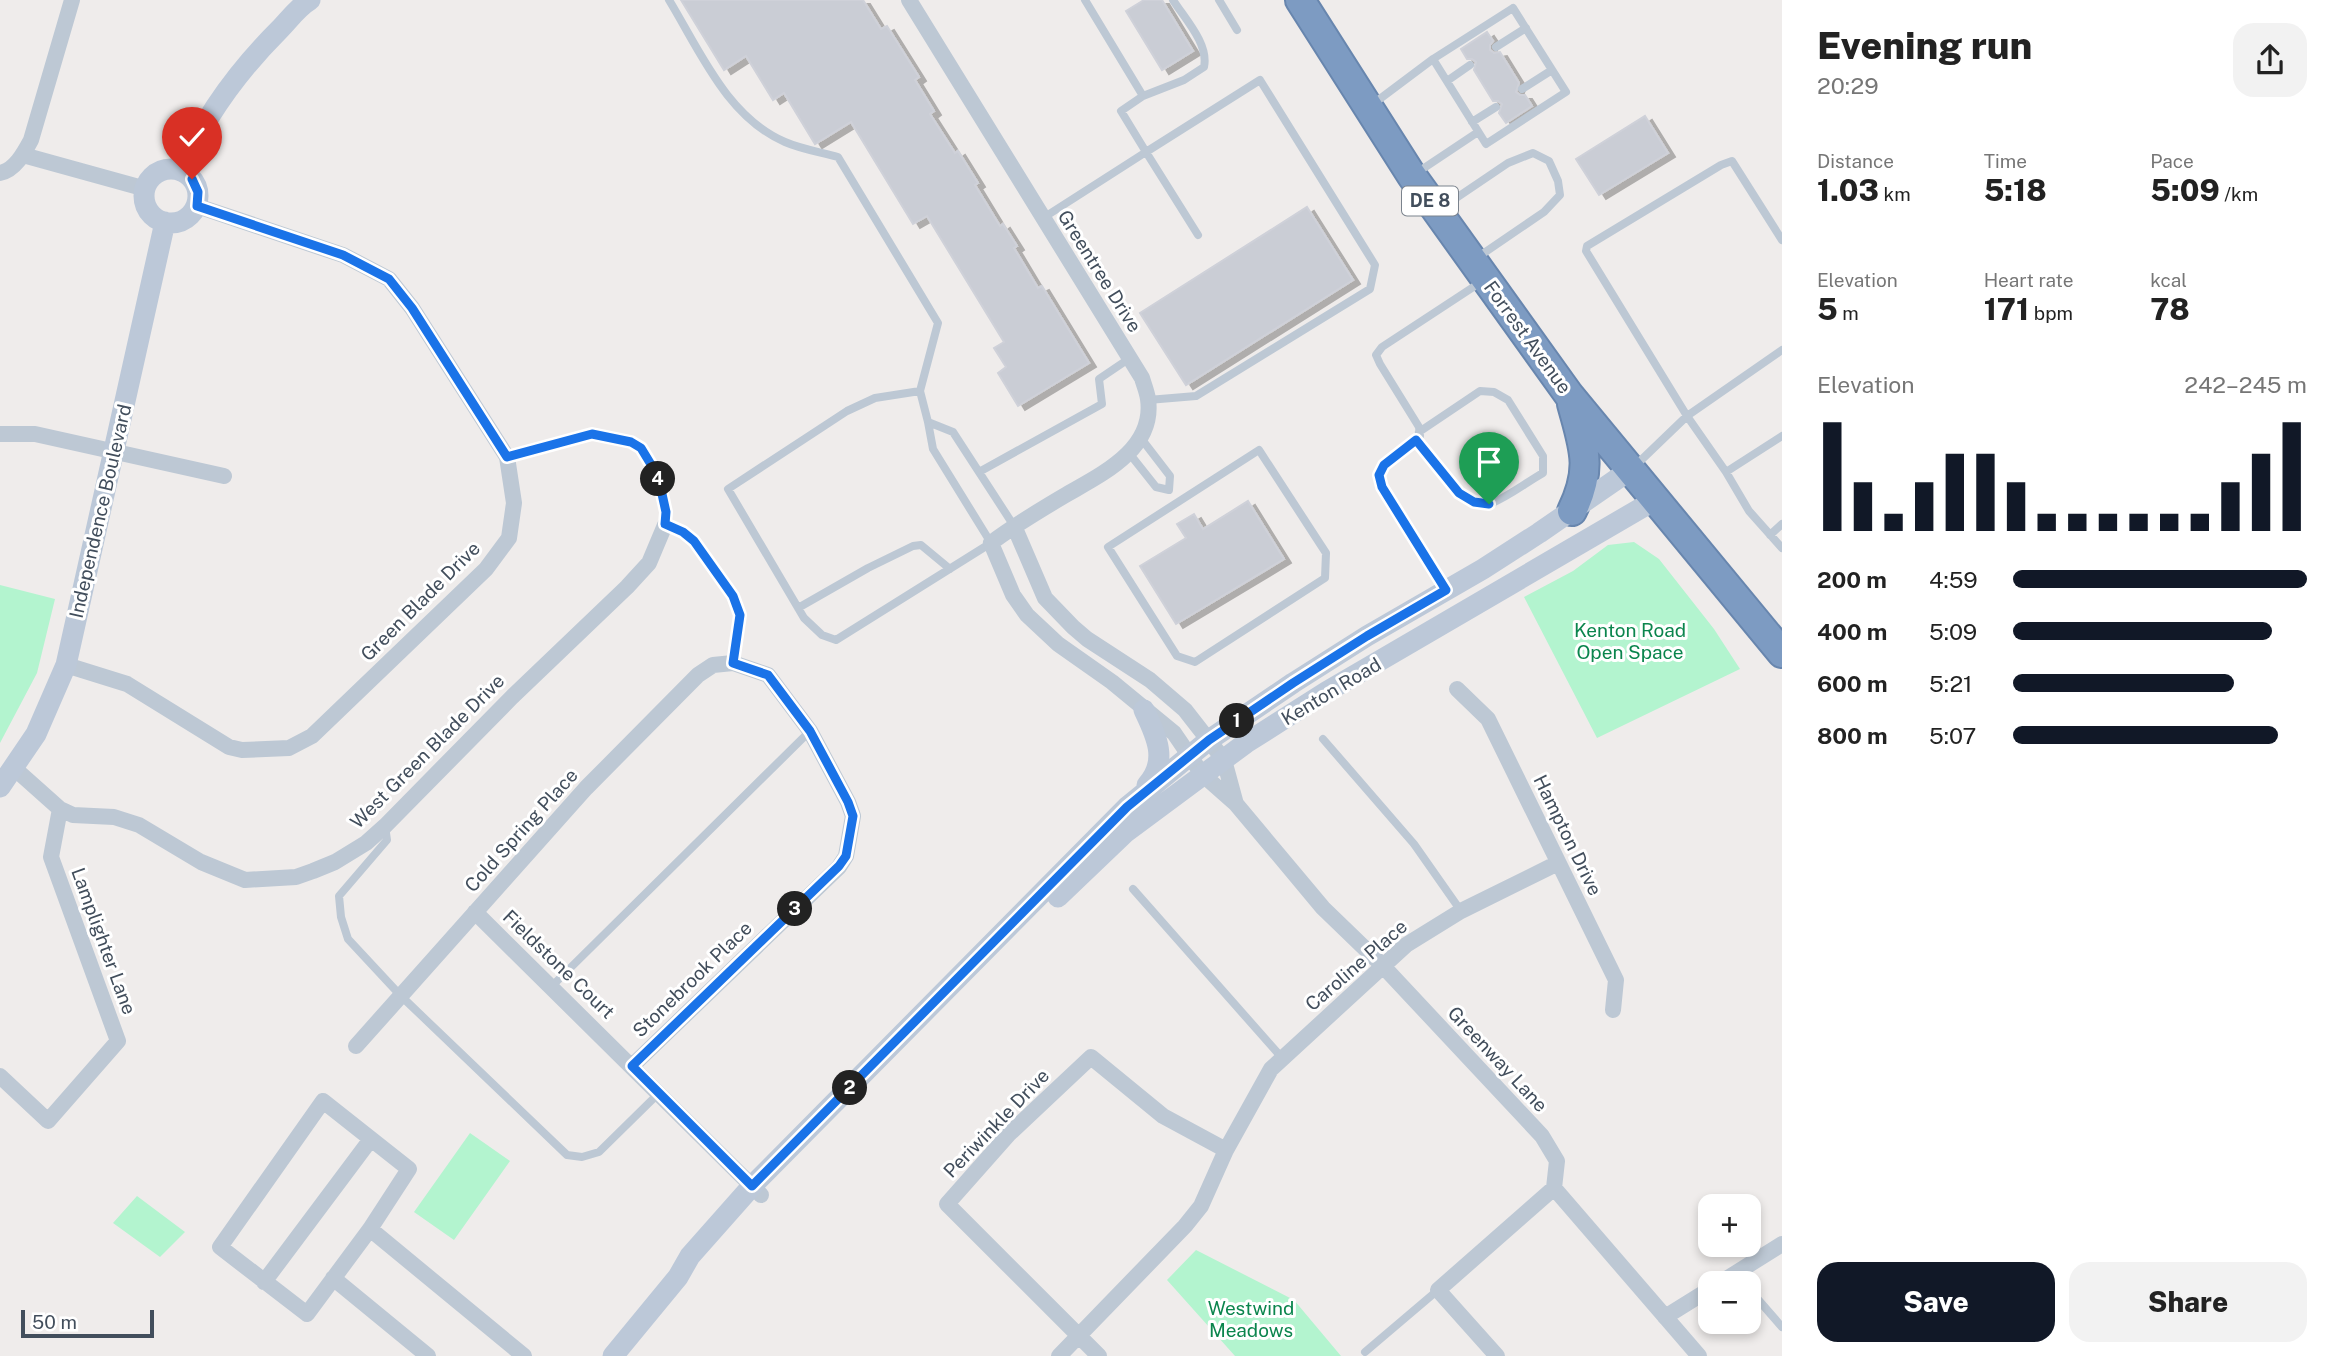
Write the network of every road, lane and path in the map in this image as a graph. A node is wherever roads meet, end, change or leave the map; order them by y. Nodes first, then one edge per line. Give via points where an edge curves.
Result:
1 (72, 0) edge
2 (310, 0) edge
3 (670, 0) edge
4 (909, 0) edge
5 (1085, 0) edge
6 (1173, 0) edge
7 (1219, 0) edge
8 (1300, 0) edge
9 (1526, 28) junction
10 (1237, 30) dead end
11 (1496, 47) dead end
12 (1433, 60) junction
13 (1470, 65) dead end
14 (1552, 70) junction
15 (1447, 81) junction
16 (1522, 89) dead end
17 (1143, 96) junction
18 (1496, 107) dead end
19 (1368, 108) junction
20 (1472, 122) junction
21 (1479, 132) junction
22 (1146, 152) junction
23 (23, 155) junction
24 (181, 171) junction
25 (0, 173) edge
26 (1412, 176) junction
27 (146, 189) junction
28 (197, 206) junction
29 (1437, 211) junction
30 (1043, 218) junction
31 (165, 222) junction
32 (1198, 235) dead end
33 (1782, 240) edge
34 (1479, 270) junction
35 (1782, 350) edge
36 (1130, 359) junction
37 (920, 391) junction
38 (1570, 394) junction
39 (1149, 400) junction
40 (1687, 416) junction
41 (928, 422) junction
42 (0, 434) edge
43 (1418, 436) junction
44 (1782, 436) edge
45 (1140, 437) junction
46 (113, 452) junction
47 (1129, 453) junction
48 (507, 457) junction
49 (1630, 470) junction
50 (979, 472) junction
51 (1726, 472) junction
52 (224, 476) dead end
53 (1169, 490) junction
54 (1655, 500) junction
55 (1178, 502) junction
56 (1572, 511) junction
57 (665, 524) junction
58 (1782, 525) edge
59 (1014, 526) junction
60 (1770, 535) junction
61 (991, 543) junction
62 (1782, 548) edge
63 (950, 569) junction
64 (1446, 590) junction
65 (798, 608) junction
66 (1781, 651) edge
67 (733, 663) junction
68 (66, 665) junction
69 (1457, 689) dead end
70 (1144, 710) junction
71 (810, 731) junction
72 (1323, 739) dead end
73 (1209, 740) junction
74 (1190, 755) junction
75 (1224, 760) junction
76 (14, 768) junction
77 (1202, 774) junction
78 (0, 787) edge
79 (1236, 804) junction
80 (1127, 807) junction
81 (60, 809) junction
82 (385, 826) junction
83 (1558, 863) junction
84 (1133, 889) dead end
85 (1461, 911) junction
86 (475, 912) junction
87 (1382, 965) junction
88 (551, 986) junction
89 (401, 996) junction
90 (1613, 1010) dead end
91 (356, 1046) dead end
92 (1283, 1059) junction
93 (632, 1066) junction
94 (0, 1076) edge
95 (659, 1093) junction
96 (371, 1139) junction
97 (1226, 1150) junction
98 (1554, 1188) junction
99 (757, 1191) junction
100 (370, 1229) junction
101 (1782, 1244) edge
102 (1748, 1271) edge
103 (333, 1278) junction
104 (264, 1282) junction
105 (1438, 1290) junction
106 (1698, 1296) edge
107 (1761, 1303) edge
108 (1665, 1317) junction
109 (1782, 1327) edge
110 (1080, 1336) junction
111 (1365, 1352) dead end
112 (428, 1356) edge
113 (524, 1356) edge
114 (613, 1356) edge
115 (1059, 1356) edge
116 (1099, 1356) edge
117 (1497, 1356) edge
118 (1699, 1356) edge

1 - 23 street
2 - 24 main road via 226,90
3 - 37 lane via 715,77 745,116 784,141 838,157 938,323
4 - 30 street, Greentree Drive
5 - 17 lane
6 - 17 lane via 1200,41 1204,67
7 - 10 lane
8 - 19 highway, Forrest Avenue / DE 8
9 - 11 lane
9 - 12 lane via 1513,8
9 - 14 lane
12 - 15 lane
12 - 19 lane
13 - 15 lane
14 - 16 lane
14 - 21 lane via 1566,92 1486,144
15 - 20 lane
17 - 22 lane via 1121,110
18 - 20 lane
19 - 26 highway, Forrest Avenue / DE 8
20 - 21 lane
21 - 26 lane
22 - 30 lane
22 - 32 lane
22 - 39 lane via 1260,80 1375,265 1370,289 1196,396
23 - 25 street via 7,172
23 - 27 street
24 - 27 main road via 157,173
24 - 28 main road via 195,184
26 - 29 highway, Forrest Avenue / DE 8
27 - 31 main road via 148,209
28 - 31 main road via 183,220
28 - 48 street, Green Blade Drive via 343,255 389,279
29 - 34 highway, Forrest Avenue / DE 8
29 - 34 lane via 1508,163 1533,153 1549,161 1560,195
30 - 36 street, Greentree Drive
31 - 46 main road, Independence Boulevard
33 - 40 lane via 1732,161 1587,246 1588,257
34 - 38 highway, Forrest Avenue / DE 8
34 - 43 lane via 1376,355 1419,427
35 - 40 lane
36 - 39 street, Greentree Drive
36 - 50 lane via 1099,379 1102,404
37 - 41 lane
37 - 65 lane via 875,398 846,411 728,489
38 - 49 highway, Forrest Avenue / DE 8
38 - 56 highway via 1585,450 1583,489
39 - 45 street
40 - 49 lane
40 - 51 lane
41 - 50 lane via 953,432
41 - 61 lane via 933,449
42 - 46 street via 35,434
43 - 43 lane via 1459,493 1474,502 1489,504 1544,472 1543,456 1508,400 1494,392 1480,391
43 - 64 lane via 1384,465 1379,475
44 - 51 lane
45 - 47 street
45 - 53 lane via 1170,476
46 - 52 street
46 - 68 main road, Independence Boulevard
47 - 53 lane via 1156,487
47 - 59 street via 1114,467
48 - 57 lane via 592,434 631,442 641,448 658,476
48 - 68 street, Green Blade Drive via 514,503 509,538 499,552 312,736 289,748 229,747 127,684
49 - 54 highway, Forrest Avenue / DE 8
49 - 56 main road, Kenton Road
50 - 59 lane
51 - 60 lane
53 - 55 lane
54 - 66 highway, Forrest Avenue / DE 8
54 - 75 main road, Kenton Road via 1325,692
55 - 55 lane via 1108,547 1177,656 1195,662 1325,578 1326,553 1259,450
56 - 64 main road, Kenton Road
57 - 67 lane via 694,541 733,596 740,615
57 - 82 street, West Green Blade Drive via 649,563 627,587
58 - 60 lane
59 - 61 street
59 - 73 street via 1045,598 1087,639 1150,680 1185,710
60 - 62 lane
61 - 63 lane
61 - 70 street via 1013,595 1027,615
63 - 65 lane via 921,545 913,546
63 - 65 lane via 836,640 822,635
64 - 73 main road, Kenton Road
67 - 71 street, Stonebrook Place via 768,675
67 - 86 street, Cold Spring Place via 713,665 698,675 586,788
68 - 76 main road, Independence Boulevard via 36,734
69 - 83 street, Hampton Drive via 1488,719
70 - 74 street via 1174,733
70 - 80 main road via 1160,758 1153,778
71 - 88 lane
71 - 93 street, Stonebrook Place via 853,816 846,856
72 - 85 lane via 1414,844
73 - 74 main road, Kenton Road
73 - 75 street
74 - 77 street
74 - 80 main road, Kenton Road
75 - 77 main road, Kenton Road
75 - 79 street, Greenway Lane
76 - 78 main road, Independence Boulevard
76 - 81 street, West Green Blade Drive
77 - 79 street, Greenway Lane
77 - 99 main road, Kenton Road via 1126,832
79 - 87 street, Greenway Lane via 1323,908
80 - 99 main road, Kenton Road
81 - 82 street, West Green Blade Drive via 139,825 201,862 245,880 296,877 313,871 366,843
81 - 94 street, Lamplighter Lane via 51,857 118,1041 48,1121
82 - 89 lane via 387,840 339,897 348,939
83 - 85 street, Caroline Place
83 - 90 street, Hampton Drive via 1616,980
84 - 92 lane
85 - 87 street, Caroline Place
86 - 88 street, Fieldstone Court
86 - 89 street, Cold Spring Place
87 - 92 street, Caroline Place
87 - 98 street, Greenway Lane via 1542,1136 1557,1161
88 - 93 street, Fieldstone Court
89 - 91 street, Cold Spring Place
89 - 95 lane via 567,1155 599,1153
92 - 97 street, Caroline Place via 1272,1069
93 - 95 street, Fieldstone Court
95 - 99 street, Fieldstone Court
96 - 100 street via 409,1169
96 - 104 street
96 - 104 street via 323,1101 220,1247
97 - 110 street, Caroline Place via 1201,1206
97 - 110 street, Periwinkle Drive via 1163,1116 1091,1057 1009,1134 947,1204
98 - 105 street
98 - 108 street
99 - 114 main road, Kenton Road via 700,1259 678,1276
100 - 103 street
100 - 113 street
101 - 102 street
103 - 104 street via 307,1314
103 - 112 street
105 - 111 lane
105 - 117 street
106 - 108 street
107 - 109 lane
108 - 118 street
110 - 115 street, Caroline Place
110 - 116 street

